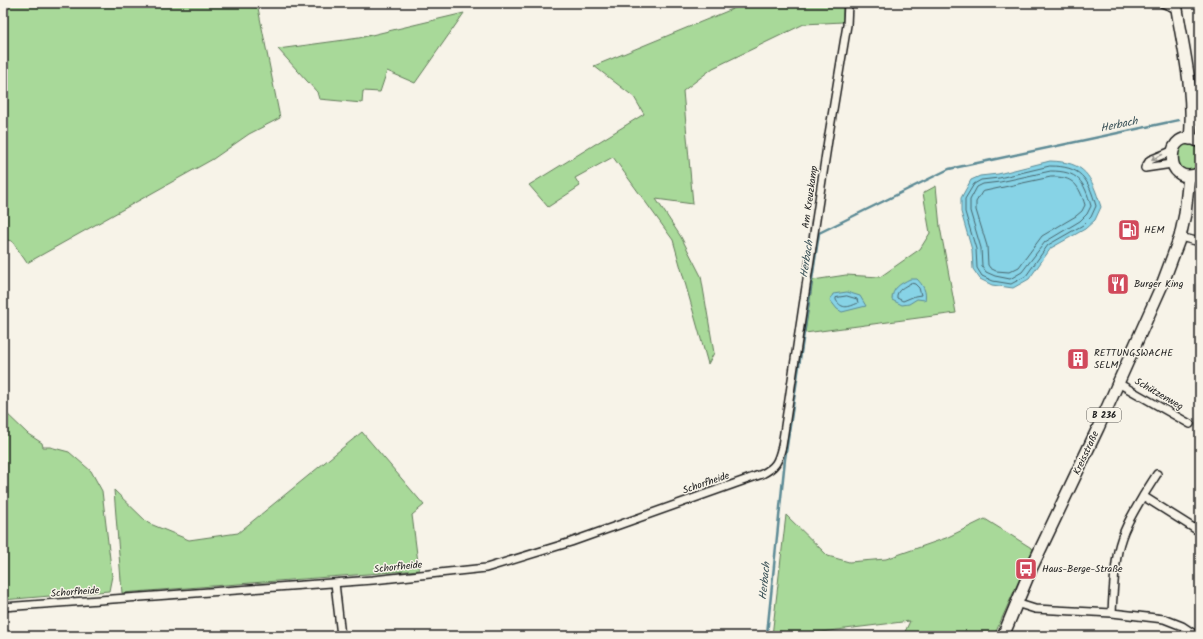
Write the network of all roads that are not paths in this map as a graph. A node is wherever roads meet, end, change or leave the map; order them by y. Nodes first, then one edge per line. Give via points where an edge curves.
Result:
1 (848, 3) edge
2 (1162, 3) edge
3 (1176, 6) edge
4 (1195, 141) edge
5 (1172, 151) junction
6 (1172, 164) junction
7 (1195, 175) edge
8 (1180, 237) junction
9 (1200, 242) edge
10 (1118, 383) junction
11 (1190, 424) dead end
12 (776, 464) joint
13 (1157, 474) dead end
14 (1143, 496) junction
15 (1200, 532) edge
16 (335, 583) junction
17 (1016, 603) junction
18 (3, 607) edge
19 (1112, 613) junction
20 (341, 636) edge
21 (1003, 636) edge
22 (1197, 636) edge

1 - 12 street, Am Kreuzkamp via 847,25 782,446
2 - 3 street
3 - 4 main road via 1191,94
4 - 5 main road via 1178,142
5 - 6 main road
5 -> 6 street via 1150,160 1145,168
6 - 7 main road, Kreisstraße / B 236 via 1183,175
7 - 8 main road, Kreisstraße / B 236
8 - 9 street
8 - 10 main road, Kreisstraße / B 236 via 1162,285
10 - 11 street, Schützenweg
10 - 17 main road, Kreisstraße / B 236
12 - 16 street, Schorfheide via 762,474 571,542 486,568
13 - 14 street
14 - 15 street
14 - 19 street via 1124,532 1118,550
16 - 18 street, Schorfheide
16 - 20 street
17 - 19 street via 1035,609
17 - 21 main road, Kreisstraße / B 236
19 - 22 street via 1173,622

